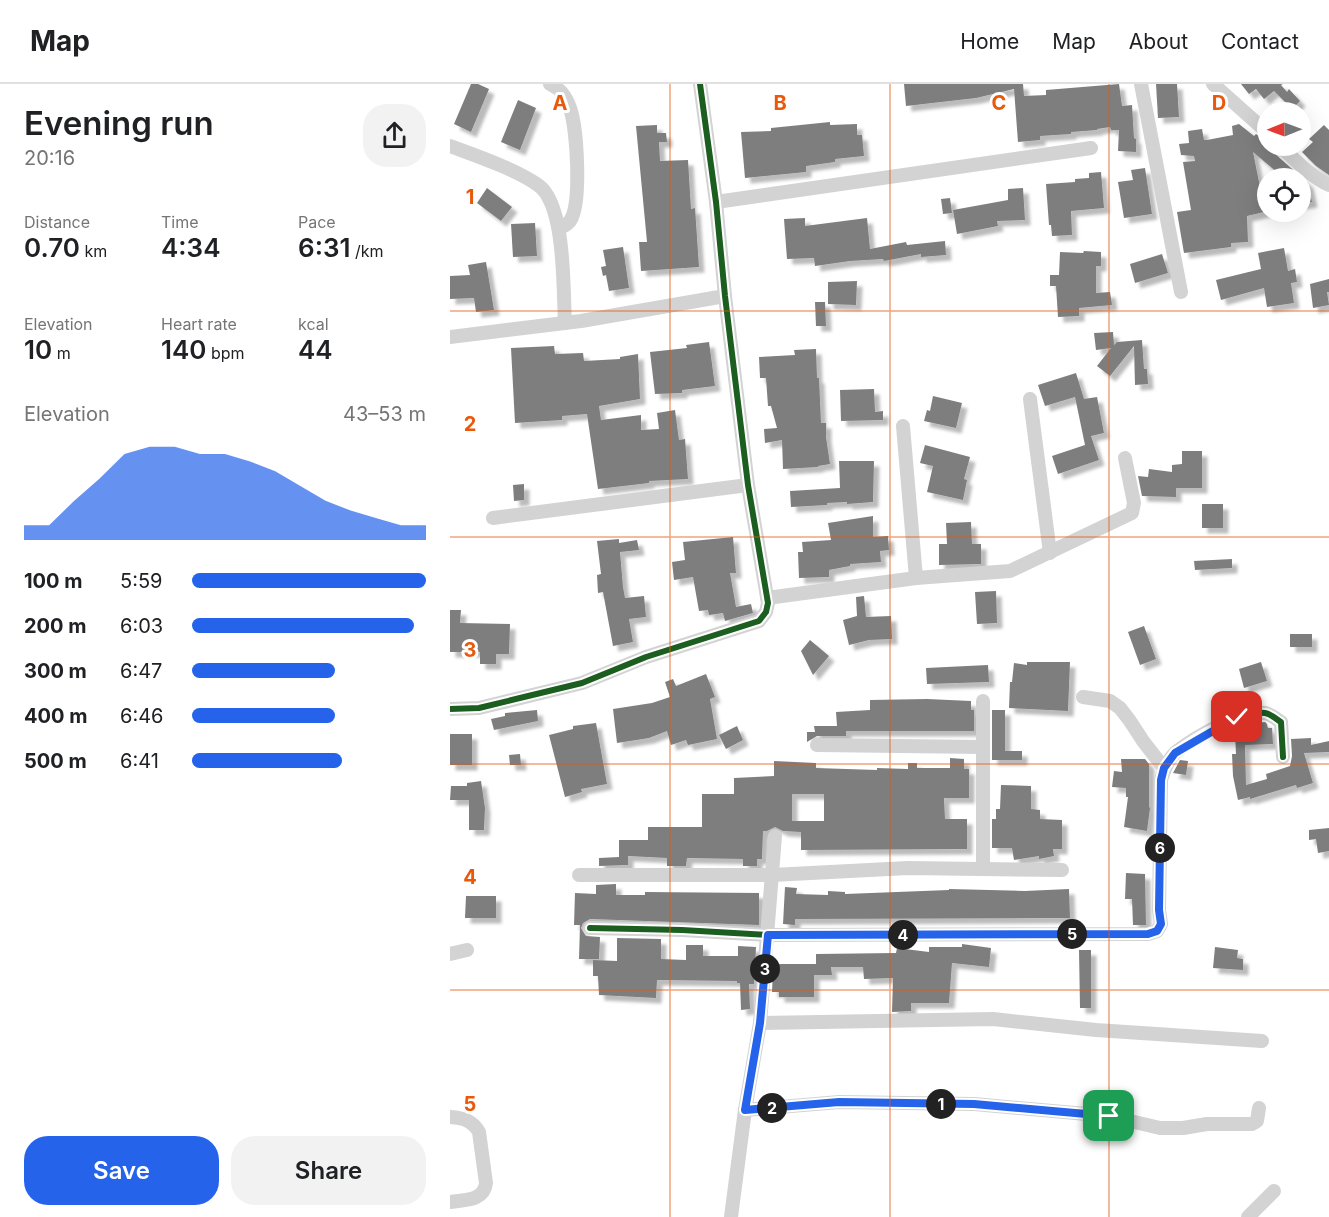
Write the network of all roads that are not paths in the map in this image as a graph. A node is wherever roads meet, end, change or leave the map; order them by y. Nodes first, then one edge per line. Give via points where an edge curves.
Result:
1 (550, 84) edge
2 (700, 84) edge
3 (1141, 84) edge
4 (1213, 84) edge
5 (1257, 123) edge
6 (450, 146) edge
7 (1091, 148) dead end
8 (1290, 156) edge
9 (1329, 185) edge
10 (716, 202) junction
11 (559, 229) junction
12 (1181, 292) dead end
13 (725, 296) junction
14 (565, 323) junction
15 (450, 337) edge
16 (1030, 399) dead end
17 (903, 426) dead end
18 (1125, 458) dead end
19 (748, 485) junction
20 (493, 518) dead end
21 (1050, 553) junction
22 (916, 578) junction
23 (767, 598) junction
24 (1083, 697) dead end
25 (983, 701) dead end
26 (450, 709) edge
27 (817, 745) dead end
28 (983, 747) junction
29 (1283, 757) dead end
30 (1164, 768) junction
31 (775, 836) dead end
32 (983, 868) junction
33 (1062, 870) dead end
34 (579, 875) dead end
35 (772, 875) junction
36 (590, 928) dead end
37 (768, 935) junction
38 (467, 950) dead end
39 (450, 954) edge
40 (760, 1023) junction
41 (1262, 1041) dead end
42 (1259, 1108) dead end
43 (745, 1110) junction
44 (450, 1117) edge
45 (1274, 1191) dead end
46 (450, 1202) edge
47 (731, 1217) edge
48 (1248, 1217) edge

1 - 11 street via 558,87 571,110 578,175 574,211 570,222
2 - 10 street
3 - 12 street
4 - 5 street
6 - 11 street via 489,160 540,186 548,196
7 - 10 street
8 - 9 street
10 - 13 street
11 - 14 street
13 - 14 street
13 - 19 street
14 - 15 street
16 - 21 street
17 - 22 street
18 - 21 street via 1134,503 1132,513
19 - 20 street
19 - 23 street
21 - 22 street via 1010,572
22 - 23 street
23 - 26 street via 766,612 759,621 646,657 582,683 479,708
24 - 30 street via 1110,701 1120,708
25 - 28 street
27 - 28 street
28 - 32 street
29 - 30 street via 1281,722 1269,713 1256,713 1219,726 1175,753
30 - 37 street via 1161,924 1157,931
31 - 35 street
32 - 33 street
32 - 35 street
34 - 35 street
35 - 37 street
36 - 37 street
37 - 40 street
38 - 39 street
40 - 41 street via 993,1019
40 - 43 street
42 - 43 street via 1257,1121 1252,1124 1183,1128 1160,1128 1109,1116 974,1104 839,1102
43 - 47 street
44 - 46 street via 475,1124 486,1183 478,1197
45 - 48 street

